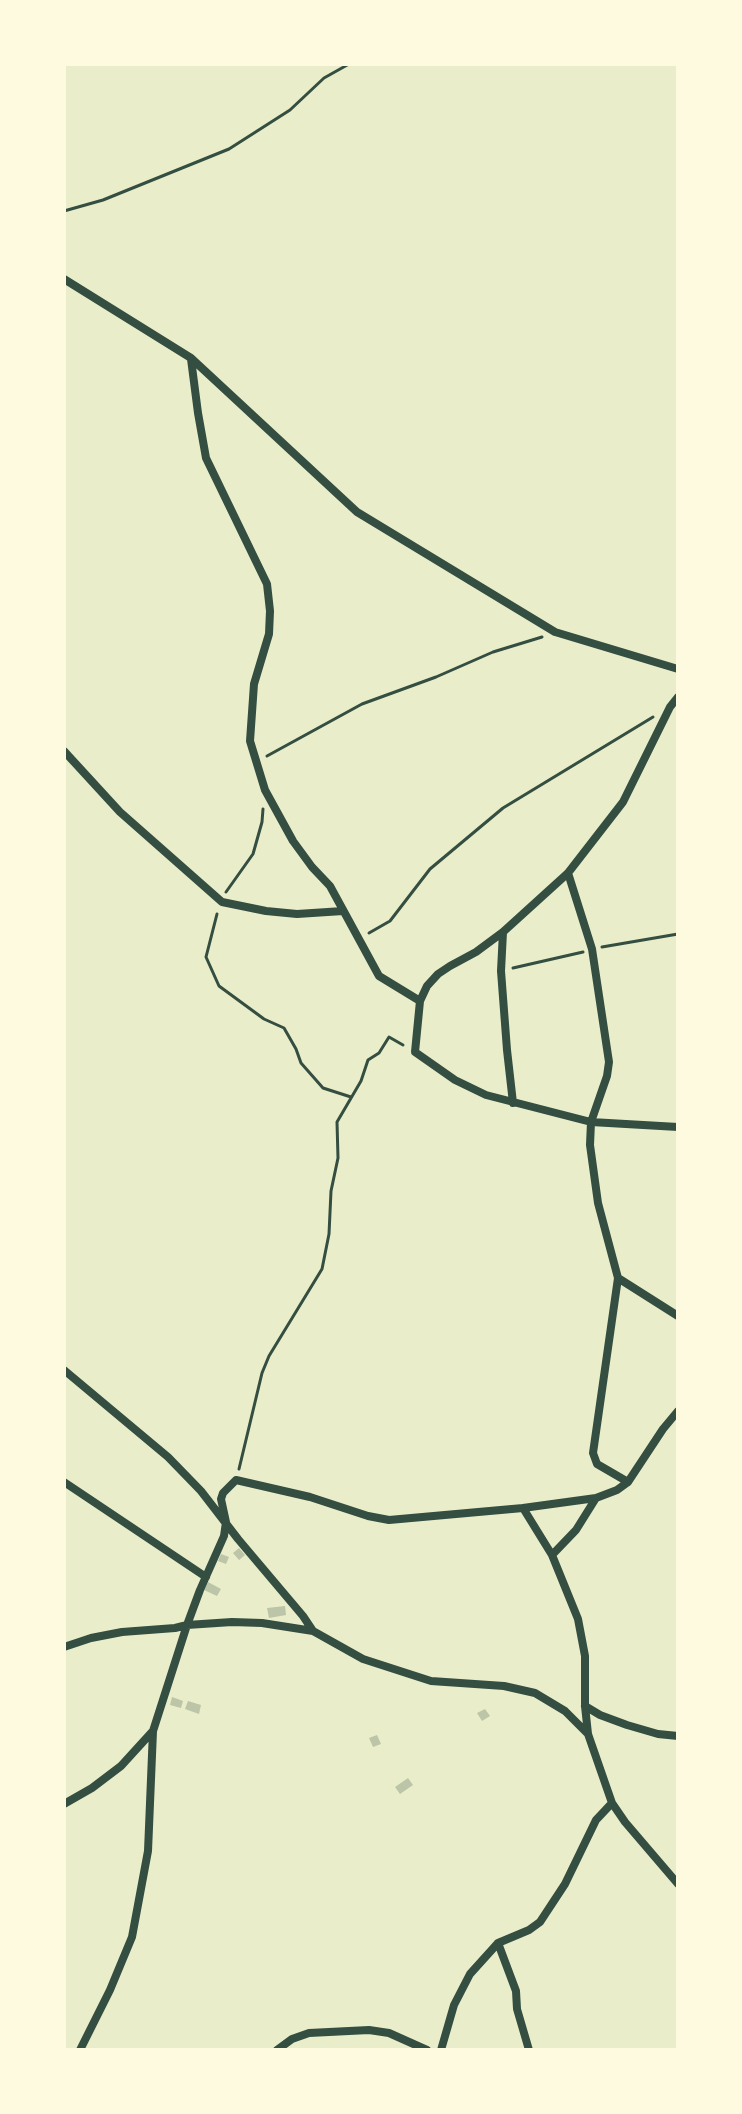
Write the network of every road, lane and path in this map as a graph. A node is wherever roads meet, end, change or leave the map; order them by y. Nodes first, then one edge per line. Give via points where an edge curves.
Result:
1 (349, 64) edge
2 (64, 211) edge
3 (64, 279) edge
4 (191, 358) junction
5 (555, 632) junction
6 (678, 669) edge
7 (678, 697) edge
8 (670, 707) junction
9 (64, 751) edge
10 (257, 762) junction
11 (265, 790) junction
12 (568, 873) junction
13 (222, 902) junction
14 (343, 911) junction
15 (503, 932) junction
16 (359, 939) junction
17 (420, 1001) junction
18 (415, 1052) junction
19 (351, 1097) junction
20 (513, 1103) junction
21 (591, 1122) junction
22 (678, 1127) edge
23 (618, 1278) junction
24 (678, 1316) edge
25 (64, 1370) edge
26 (678, 1411) edge
27 (236, 1480) junction
28 (64, 1482) edge
29 (628, 1482) junction
30 (596, 1498) junction
31 (523, 1508) junction
32 (226, 1522) junction
33 (552, 1555) junction
34 (206, 1577) junction
35 (187, 1625) junction
36 (313, 1631) junction
37 (66, 1645) edge
38 (585, 1706) junction
39 (153, 1731) junction
40 (588, 1734) junction
41 (678, 1736) edge
42 (612, 1803) junction
43 (64, 1804) edge
44 (678, 1884) edge
45 (498, 1943) junction
46 (80, 2050) edge
47 (277, 2050) edge
48 (427, 2050) edge
49 (441, 2050) edge
50 (529, 2050) edge

1 - 2 path via 229,149
3 - 4 street
4 - 5 street via 357,512
4 - 10 street via 206,458 267,584 269,634 252,704 250,741
5 - 6 street
5 - 10 path via 362,704
7 - 8 street
8 - 12 street via 623,802
8 - 16 path via 503,808 430,869 390,921
9 - 13 street via 120,812
10 - 11 street
11 - 13 path via 253,854
11 - 14 street via 293,841
12 - 15 street
12 - 21 street via 592,949 609,1062
13 - 14 street via 297,914
13 - 19 path via 206,957 219,986 284,1028 301,1063 323,1088
14 - 16 street
15 - 17 street via 438,974
15 - 20 street via 501,971
16 - 17 street via 379,976
17 - 18 street
18 - 19 path via 389,1037 368,1060
18 - 20 street via 455,1080
19 - 27 path via 337,1122 338,1158 322,1269 262,1373
20 - 21 street
21 - 22 street
21 - 23 street via 598,1203
23 - 24 street
23 - 29 street via 593,1453 597,1464
25 - 32 street via 168,1457
26 - 29 street
27 - 31 street via 389,1520
27 - 32 street via 221,1499
28 - 34 street
29 - 30 street
30 - 31 street
30 - 33 street
31 - 33 street
32 - 34 street
32 - 36 street
33 - 38 street via 578,1619 585,1656
34 - 35 street
35 - 36 street via 247,1622
35 - 37 street
35 - 39 street
36 - 40 street via 363,1659 431,1681 535,1693 565,1711
38 - 40 street
38 - 41 street via 627,1725
39 - 43 street via 121,1766
39 - 46 street via 148,1851 132,1937
40 - 42 street
42 - 44 street
42 - 45 street via 596,1820 540,1922
45 - 49 street via 459,1994
45 - 50 street
47 - 48 street via 309,2033 339,2030 389,2033

